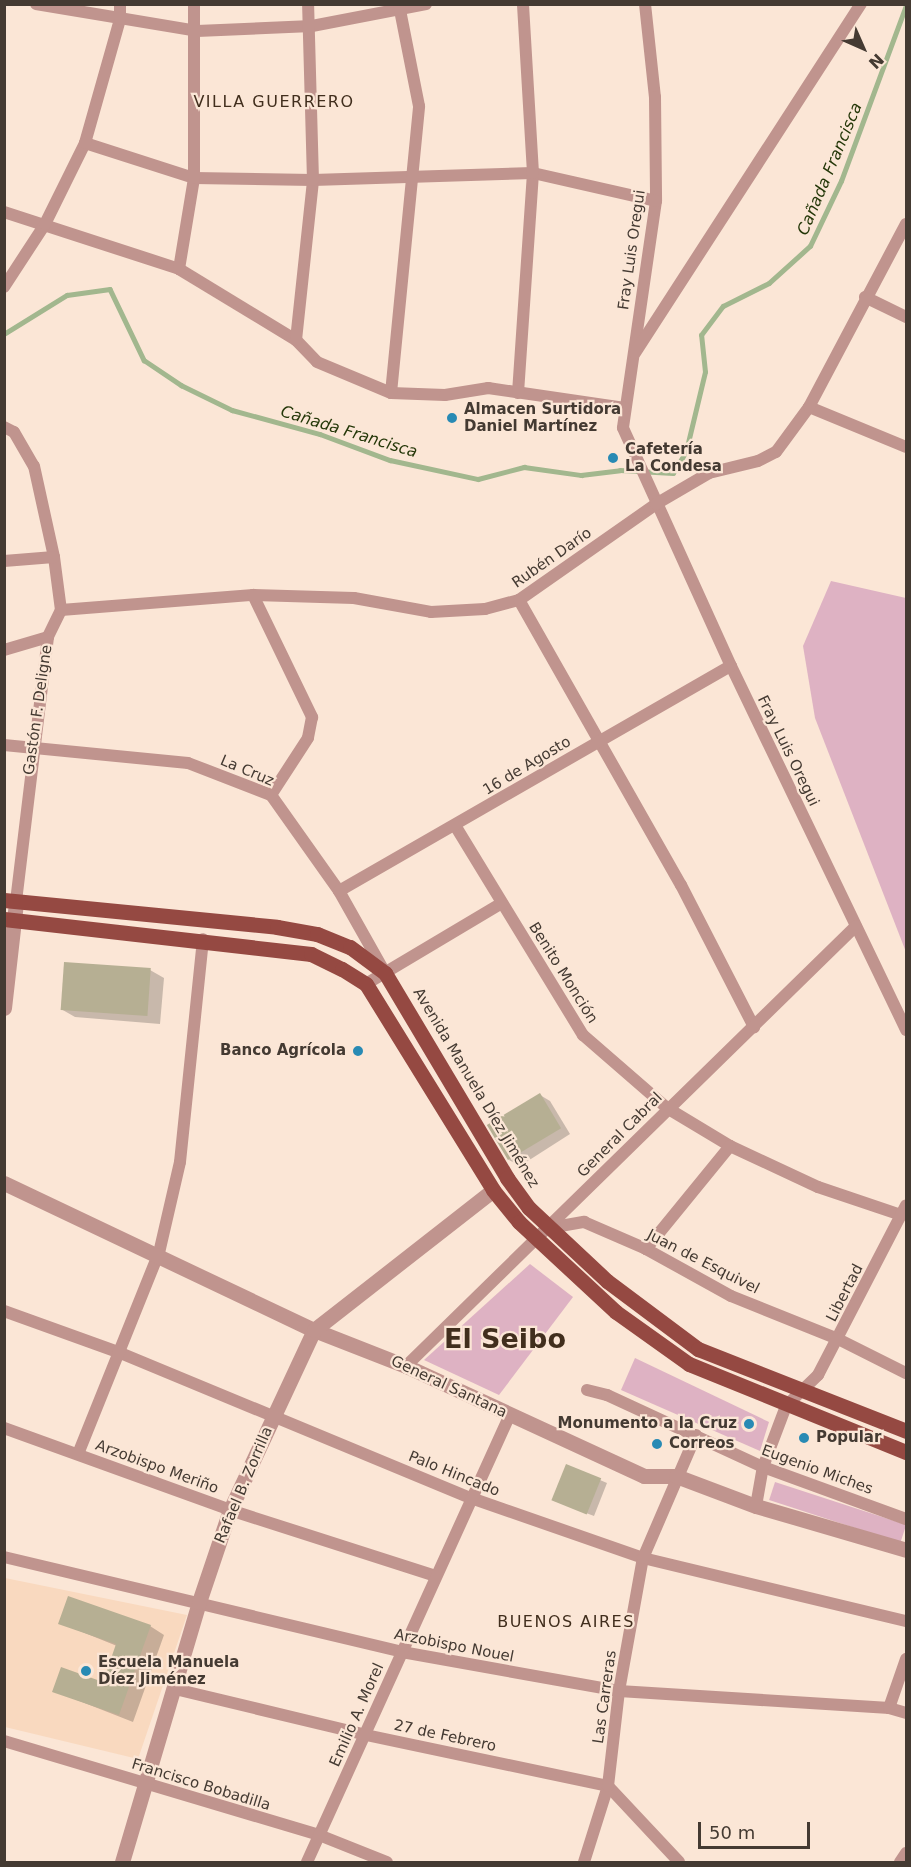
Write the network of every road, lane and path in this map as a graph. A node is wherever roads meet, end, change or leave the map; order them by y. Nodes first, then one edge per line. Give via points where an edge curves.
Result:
1 (36, 4) edge
2 (120, 4) edge
3 (194, 4) edge
4 (308, 4) edge
5 (426, 4) edge
6 (523, 4) edge
7 (645, 4) edge
8 (861, 4) edge
9 (401, 8) edge
10 (120, 18) junction
11 (312, 26) junction
12 (197, 32) junction
13 (85, 143) junction
14 (533, 173) junction
15 (414, 177) junction
16 (194, 178) junction
17 (313, 180) junction
18 (656, 201) junction
19 (4, 212) edge
20 (45, 224) junction
21 (906, 224) edge
22 (179, 269) junction
23 (4, 287) edge
24 (865, 297) junction
25 (906, 317) edge
26 (296, 340) junction
27 (633, 357) junction
28 (391, 393) junction
29 (518, 393) junction
30 (809, 407) junction
31 (625, 408) junction
32 (4, 427) edge
33 (906, 447) edge
34 (656, 504) junction
35 (54, 557) junction
36 (4, 561) edge
37 (253, 595) junction
38 (519, 600) junction
39 (61, 610) junction
40 (48, 637) junction
41 (4, 650) edge
42 (731, 666) junction
43 (600, 740) junction
44 (4, 745) edge
45 (32, 747) junction
46 (271, 795) junction
47 (456, 827) junction
48 (339, 891) junction
49 (10, 901) edge
50 (502, 903) junction
51 (9, 919) edge
52 (856, 926) junction
53 (203, 939) junction
54 (385, 972) junction
55 (366, 984) junction
56 (4, 1008) edge
57 (754, 1027) junction
58 (906, 1030) edge
59 (667, 1108) junction
60 (730, 1146) junction
61 (4, 1183) edge
62 (493, 1190) junction
63 (904, 1210) edge
64 (549, 1228) junction
65 (536, 1239) junction
66 (646, 1249) junction
67 (159, 1253) junction
68 (4, 1311) edge
69 (314, 1330) junction
70 (838, 1339) junction
71 (118, 1352) junction
72 (406, 1366) junction
73 (906, 1373) edge
74 (587, 1390) dead end
75 (804, 1391) junction
76 (786, 1406) junction
77 (510, 1415) junction
78 (274, 1416) junction
79 (4, 1428) edge
80 (906, 1431) edge
81 (696, 1435) junction
82 (906, 1452) edge
83 (78, 1454) junction
84 (763, 1467) junction
85 (676, 1476) junction
86 (471, 1498) junction
87 (756, 1506) junction
88 (230, 1510) junction
89 (906, 1518) edge
90 (906, 1550) edge
91 (4, 1557) edge
92 (643, 1558) junction
93 (436, 1576) junction
94 (199, 1602) junction
95 (906, 1621) edge
96 (402, 1652) junction
97 (906, 1659) edge
98 (175, 1689) junction
99 (619, 1691) junction
100 (889, 1708) junction
101 (906, 1713) edge
102 (366, 1735) junction
103 (4, 1742) edge
104 (147, 1785) junction
105 (608, 1786) junction
106 (319, 1835) junction
107 (906, 1853) edge
108 (122, 1863) edge
109 (307, 1863) edge
110 (387, 1863) edge
111 (584, 1863) edge
112 (679, 1863) edge
113 (900, 1863) edge

1 - 10 street
2 - 10 street
3 - 12 street
4 - 11 street
5 - 9 street
6 - 14 street
7 - 18 street, Fray Luis Oregui via 655,97
8 - 27 street
9 - 11 street
9 - 15 street via 419,106
10 - 12 street
10 - 13 street
11 - 12 street
11 - 17 street
12 - 16 street
13 - 16 street
13 - 20 street
14 - 15 street
14 - 18 street
14 - 29 street
15 - 17 street
15 - 28 street
16 - 17 street
16 - 22 street
17 - 26 street
18 - 27 street, Fray Luis Oregui
19 - 20 street
20 - 22 street
20 - 23 street
21 - 24 street, Rubén Darío
22 - 26 street
24 - 25 street
24 - 30 street, Rubén Darío
26 - 28 street via 317,362
27 - 31 street, Fray Luis Oregui
28 - 29 street via 445,395 488,388
29 - 31 street
30 - 33 street
30 - 34 street, Rubén Darío via 776,452 758,461 709,473
31 - 34 street, Fray Luis Oregui via 623,428
32 - 35 street via 14,432 34,466
34 - 38 street, Rubén Darío
34 - 42 street, Fray Luis Oregui
35 - 36 street
35 - 39 street
37 - 38 street, Rubén Darío via 354,598 430,612 485,609
37 - 39 street, Rubén Darío
37 - 46 street via 312,717 308,738
38 - 43 street
39 - 40 street, Gastón F. Deligne
40 - 41 street
40 - 45 street, Gastón F. Deligne
42 - 43 street, 16 de Agosto
42 - 52 street, Fray Luis Oregui
43 - 47 street, 16 de Agosto
43 - 57 street
44 - 45 street, La Cruz
45 - 46 street, La Cruz via 188,763
45 - 49 street, Gastón F. Deligne
46 - 48 street, La Cruz
47 - 48 street, 16 de Agosto
47 - 50 street, Benito Monción
48 - 54 street, La Cruz
49 - 51 street, Gastón F. Deligne
49 - 54 main road, Avenida Manuela Díez Jiménez via 317,934 350,947
50 - 54 street
50 - 59 street, Benito Monción via 583,1035
51 - 53 main road
51 - 56 street, Gastón F. Deligne
52 - 57 street, General Cabral
52 - 58 street, Fray Luis Oregui
53 - 55 main road via 311,954
53 - 67 street via 180,1162
54 - 55 street
54 - 64 main road, Avenida Manuela Díez Jiménez via 507,1178
55 - 62 main road
57 - 59 street, General Cabral
59 - 60 street, Benito Monción
59 - 64 street, General Cabral
60 - 63 street, Benito Monción via 818,1187
60 - 66 street
61 - 67 street, General Santana
62 - 65 main road
62 - 69 street, Rafael B. Zorrilla
63 - 70 street, Libertad
64 - 65 street, General Cabral
64 - 66 street, Juan de Esquivel via 584,1222
64 - 75 main road, Avenida Manuela Díez Jiménez via 646,1313 698,1350
65 - 72 street, General Cabral
65 - 76 main road via 643,1333 689,1364
66 - 70 street, Juan de Esquivel via 730,1296
67 - 69 street, General Santana
67 - 71 street
68 - 71 street, Palo Hincado
69 - 72 street, General Santana
69 - 78 street, Rafael B. Zorrilla
70 - 73 street, Juan de Esquivel
70 - 75 street, Libertad
71 - 78 street, Palo Hincado
71 - 83 street
72 - 77 street, General Santana
74 - 81 street, Eugenio Miches
75 - 76 street, Libertad
75 - 80 main road, Avenida Manuela Díez Jiménez
76 - 82 main road
76 - 84 street
77 - 85 street, General Santana via 644,1476
77 - 86 street, Emilio A. Morel
78 - 86 street, Palo Hincado
78 - 88 street, Rafael B. Zorrilla
79 - 83 street, Arzobispo Meriño
81 - 84 street, Eugenio Miches
81 - 85 street, Las Carreras
83 - 88 street, Arzobispo Meriño
84 - 87 street
84 - 89 street, Eugenio Miches
85 - 87 street, General Santana
85 - 92 street, Las Carreras
86 - 92 street, Palo Hincado
86 - 93 street, Emilio A. Morel
87 - 90 street, General Santana
88 - 93 street, Arzobispo Meriño
88 - 94 street, Rafael B. Zorrilla
91 - 94 street, Arzobispo Nouel
92 - 95 street, Palo Hincado
92 - 99 street, Las Carreras
93 - 96 street, Emilio A. Morel
94 - 96 street, Arzobispo Nouel
94 - 98 street, Rafael B. Zorrilla
96 - 99 street, Arzobispo Nouel
96 - 102 street, Emilio A. Morel
97 - 100 street
98 - 102 street, 27 de Febrero
98 - 104 street, Rafael B. Zorrilla
99 - 100 street, Arzobispo Nouel
99 - 105 street, Las Carreras
100 - 101 street, Arzobispo Nouel
102 - 105 street, 27 de Febrero
102 - 106 street, Emilio A. Morel
103 - 104 street, Francisco Bobadilla
104 - 106 street, Francisco Bobadilla
104 - 108 street, Rafael B. Zorrilla
105 - 111 street, Las Carreras
105 - 112 street
106 - 109 street, Emilio A. Morel
106 - 110 street, Francisco Bobadilla
107 - 113 street

